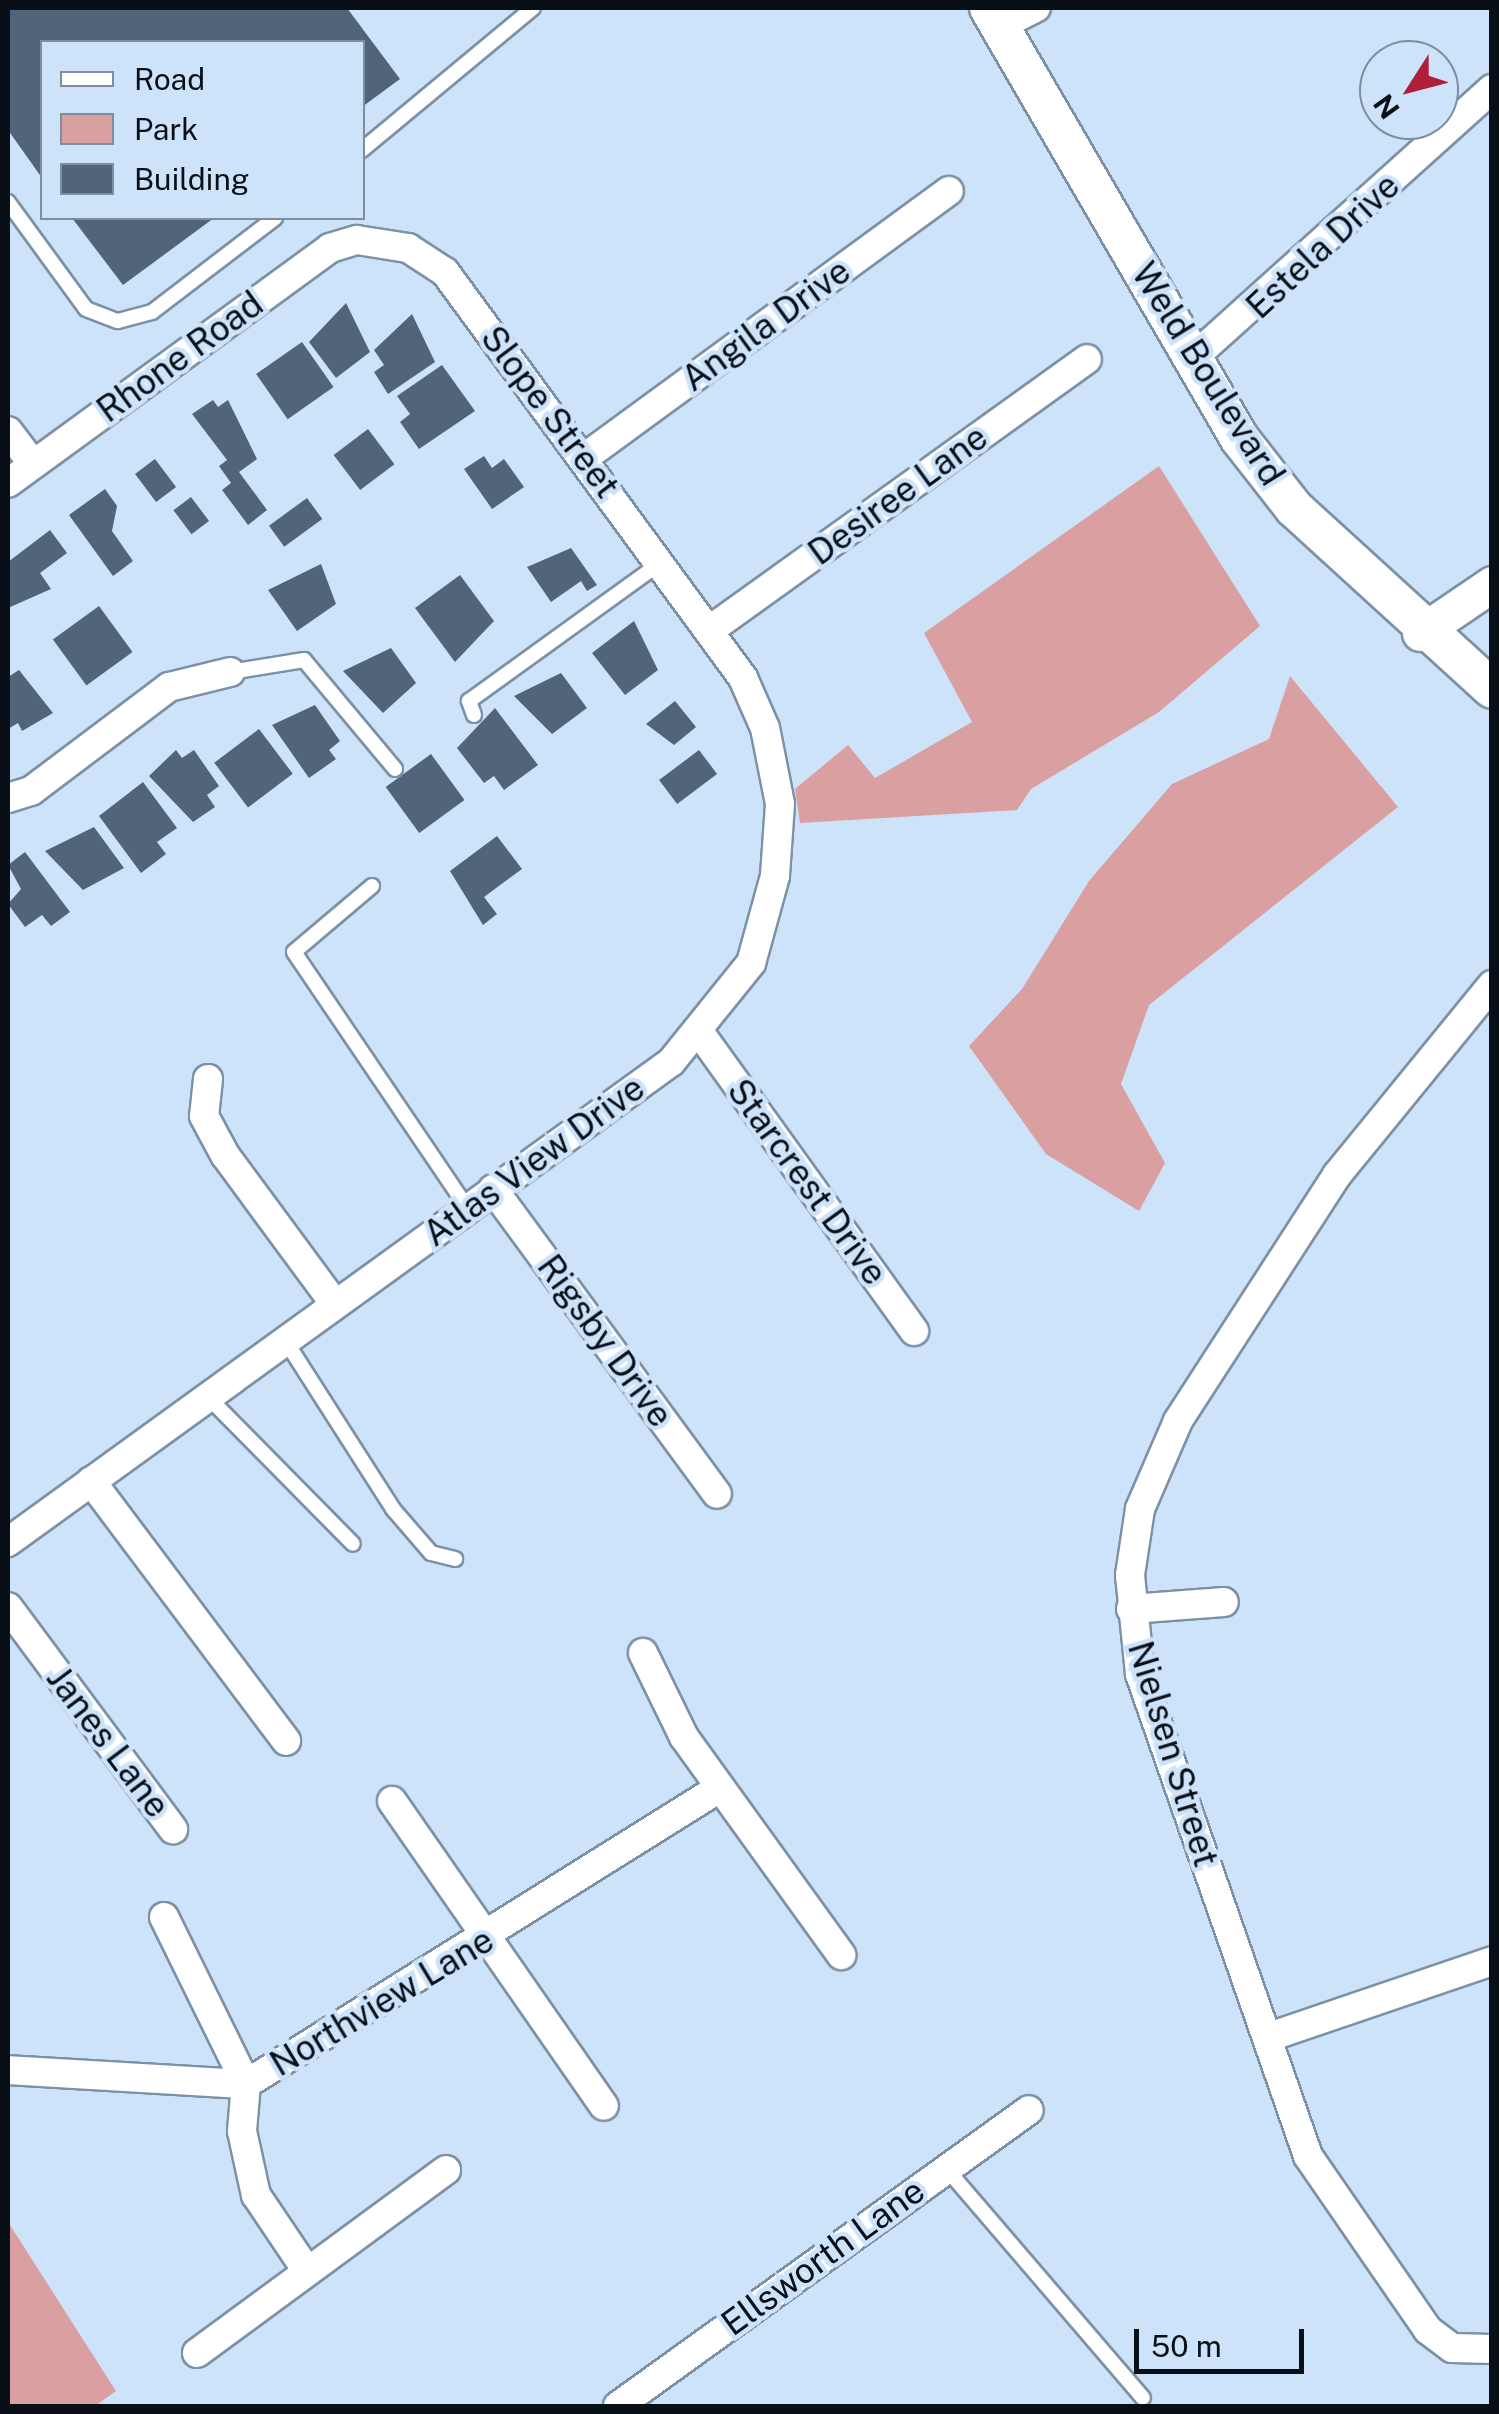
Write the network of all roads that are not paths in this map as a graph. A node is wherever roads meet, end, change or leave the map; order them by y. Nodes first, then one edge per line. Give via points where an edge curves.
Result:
1 (533, 8) edge
2 (1036, 8) edge
3 (996, 16) edge
4 (1492, 89) edge
5 (365, 148) edge
6 (949, 191) dead end
7 (8, 202) edge
8 (272, 220) edge
9 (357, 240) joint
10 (1193, 358) junction
11 (1086, 360) dead end
12 (8, 431) edge
13 (584, 458) junction
14 (33, 464) junction
15 (8, 483) edge
16 (662, 562) junction
17 (1492, 584) edge
18 (710, 630) junction
19 (1420, 632) junction
20 (230, 672) joint
21 (1492, 688) edge
22 (474, 715) dead end
23 (395, 770) dead end
24 (8, 798) edge
25 (372, 886) dead end
26 (1492, 985) edge
27 (700, 1033) junction
28 (208, 1079) dead end
29 (494, 1189) junction
30 (467, 1208) junction
31 (335, 1304) junction
32 (914, 1331) dead end
33 (285, 1340) junction
34 (208, 1396) junction
35 (91, 1481) junction
36 (717, 1494) dead end
37 (8, 1542) edge
38 (353, 1544) dead end
39 (455, 1559) dead end
40 (1224, 1602) dead end
41 (8, 1606) edge
42 (1132, 1608) junction
43 (642, 1653) dead end
44 (286, 1740) dead end
45 (718, 1789) junction
46 (392, 1802) dead end
47 (174, 1829) dead end
48 (164, 1917) dead end
49 (485, 1941) junction
50 (841, 1955) dead end
51 (1492, 1961) edge
52 (1269, 2036) junction
53 (8, 2070) edge
54 (246, 2084) junction
55 (604, 2106) dead end
56 (1029, 2110) dead end
57 (945, 2167) junction
58 (446, 2170) dead end
59 (308, 2271) junction
60 (1492, 2350) edge
61 (197, 2353) dead end
62 (1143, 2398) dead end
63 (618, 2406) edge

1 - 5 lane
2 - 3 street
3 - 10 main road, Weld Boulevard
4 - 10 street, Estela Drive
6 - 13 street, Angila Drive
7 - 8 lane via 86,309 118,321 152,312
9 - 13 street, Slope Street via 408,248 445,272
9 - 14 street, Rhone Road via 330,248
10 - 19 main road, Weld Boulevard via 1294,508
11 - 18 street, Desiree Lane
12 - 14 street
13 - 16 street, Slope Street
14 - 15 street, Rhone Road
16 - 18 street, Slope Street
16 - 22 lane via 468,701
17 - 19 street
18 - 27 street, Atlas View Drive via 765,728 780,804 776,876 752,963
19 - 21 main road, Weld Boulevard
20 - 23 lane via 304,660
20 - 24 street via 169,687 31,791
25 - 30 lane via 294,952
26 - 42 street, Nielsen Street via 1336,1175 1178,1421 1140,1509
27 - 29 street, Atlas View Drive
27 - 32 street, Starcrest Drive
28 - 31 street via 204,1116 225,1155
29 - 30 street, Atlas View Drive
29 - 36 street, Rigsby Drive
30 - 31 street, Atlas View Drive
31 - 33 street, Atlas View Drive
33 - 34 street, Atlas View Drive
33 - 39 lane via 393,1510 431,1552
34 - 35 street, Atlas View Drive
34 - 38 lane
35 - 37 street, Atlas View Drive
35 - 44 street
40 - 42 street
41 - 47 street, Janes Lane
42 - 52 street, Nielsen Street via 1140,1674
43 - 45 street
45 - 49 street, Northview Lane
45 - 50 street
46 - 49 street
48 - 54 street
49 - 54 street, Northview Lane
49 - 55 street
51 - 52 street
52 - 60 street, Nielsen Street via 1308,2156 1428,2330 1452,2348
53 - 54 street, Northview Lane
54 - 59 street via 250,2178
56 - 57 street, Ellsworth Lane
57 - 62 lane
57 - 63 street, Ellsworth Lane
58 - 59 street
59 - 61 street

